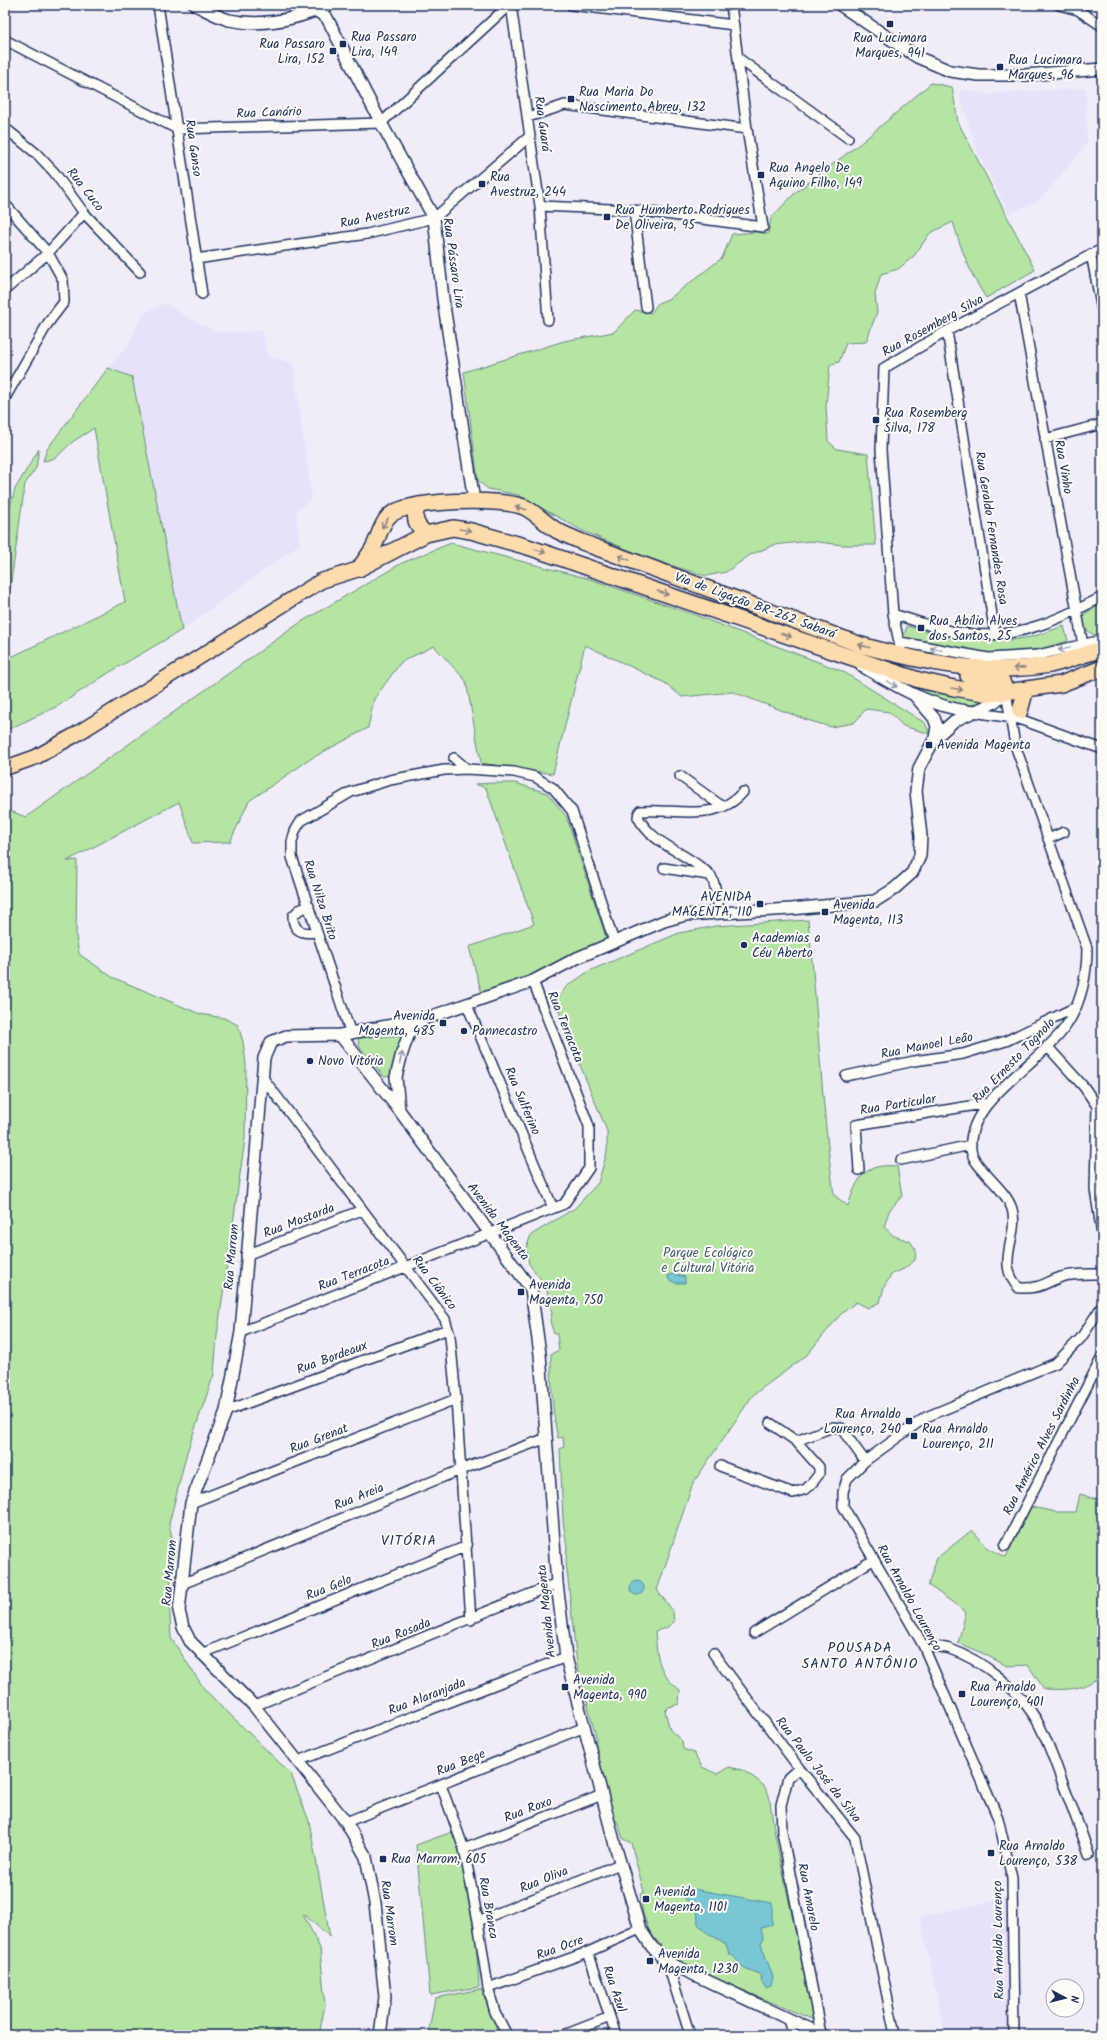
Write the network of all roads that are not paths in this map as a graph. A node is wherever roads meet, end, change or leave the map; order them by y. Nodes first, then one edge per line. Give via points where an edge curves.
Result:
1 (158, 5) edge
2 (195, 5) edge
3 (329, 5) edge
4 (510, 5) edge
5 (571, 5) edge
6 (731, 5) edge
7 (840, 5) edge
8 (1059, 5) edge
9 (316, 8) edge
10 (734, 25) junction
11 (1102, 26) edge
12 (5, 40) edge
13 (738, 58) junction
14 (1102, 69) edge
15 (528, 117) junction
16 (381, 123) junction
17 (5, 128) edge
18 (177, 129) junction
19 (748, 129) junction
20 (530, 136) junction
21 (848, 138) dead end
22 (5, 204) edge
23 (540, 206) junction
24 (634, 210) junction
25 (84, 213) junction
26 (434, 218) junction
27 (1102, 249) edge
28 (48, 253) junction
29 (1091, 254) junction
30 (196, 259) junction
31 (140, 272) dead end
32 (5, 290) edge
33 (1019, 293) junction
34 (202, 294) dead end
35 (646, 307) dead end
36 (1102, 310) edge
37 (548, 320) dead end
38 (947, 331) junction
39 (5, 398) edge
40 (1102, 424) edge
41 (1045, 439) junction
42 (474, 501) junction
43 (418, 505) junction
44 (426, 534) junction
45 (359, 569) junction
46 (1102, 597) edge
47 (1076, 611) junction
48 (893, 614) junction
49 (995, 634) junction
50 (1102, 640) edge
51 (1083, 645) junction
52 (1102, 648) edge
53 (906, 653) junction
54 (847, 656) junction
55 (1102, 668) edge
56 (1026, 689) junction
57 (1006, 692) junction
58 (915, 696) junction
59 (973, 712) junction
60 (1015, 714) junction
61 (935, 738) junction
62 (1102, 749) edge
63 (454, 758) dead end
64 (5, 768) edge
65 (467, 769) junction
66 (680, 776) dead end
67 (743, 792) dead end
68 (723, 808) junction
69 (1064, 832) dead end
70 (1048, 839) junction
71 (664, 868) dead end
72 (710, 875) junction
73 (309, 906) junction
74 (719, 912) junction
75 (317, 932) junction
76 (614, 942) junction
77 (532, 981) junction
78 (467, 1005) junction
79 (1076, 1007) junction
80 (424, 1019) junction
81 (351, 1034) junction
82 (340, 1035) junction
83 (1047, 1046) junction
84 (846, 1076) dead end
85 (263, 1078) junction
86 (396, 1084) junction
87 (380, 1087) junction
88 (988, 1104) junction
89 (1100, 1106) edge
90 (398, 1110) junction
91 (971, 1145) junction
92 (901, 1160) dead end
93 (859, 1170) dead end
94 (553, 1208) junction
95 (362, 1210) junction
96 (489, 1232) junction
97 (1102, 1235) edge
98 (246, 1255) junction
99 (406, 1268) junction
100 (1102, 1274) edge
101 (1102, 1306) edge
102 (448, 1329) junction
103 (241, 1332) junction
104 (1102, 1357) edge
105 (456, 1399) junction
106 (226, 1411) junction
107 (770, 1423) dead end
108 (547, 1438) junction
109 (796, 1441) junction
110 (865, 1461) junction
111 (720, 1466) dead end
112 (460, 1470) junction
113 (191, 1503) junction
114 (467, 1546) junction
115 (1004, 1546) dead end
116 (873, 1560) junction
117 (557, 1583) junction
118 (182, 1584) junction
119 (471, 1620) junction
120 (754, 1632) dead end
121 (923, 1646) junction
122 (713, 1653) dead end
123 (201, 1654) junction
124 (566, 1657) junction
125 (254, 1706) junction
126 (585, 1727) junction
127 (298, 1761) junction
128 (799, 1768) junction
129 (441, 1785) junction
130 (602, 1795) junction
131 (346, 1822) junction
132 (464, 1849) junction
133 (1089, 1855) dead end
134 (620, 1864) junction
135 (478, 1921) junction
136 (640, 1929) junction
137 (588, 1952) junction
138 (667, 1962) junction
139 (488, 1988) junction
140 (610, 2017) junction
141 (788, 2020) junction
142 (380, 2035) edge
143 (507, 2035) edge
144 (564, 2035) edge
145 (616, 2035) edge
146 (690, 2035) edge
147 (793, 2035) edge
148 (822, 2035) edge
149 (895, 2035) edge
150 (1014, 2035) edge

1 - 18 street, Rua Ganso
2 - 9 street via 229,20 251,22 278,22
3 - 9 street
4 - 15 street, Rua Guará
4 - 16 street
5 - 10 street
6 - 10 street
7 - 14 street via 917,57 950,71 978,75 1025,75
8 - 11 street via 1078,10
9 - 16 street, Rua Pássaro Lira via 328,18
10 - 13 street
12 - 18 street, Rua Canário
13 - 19 street
13 - 21 street
15 - 19 street via 566,105
15 - 20 street, Rua Guará
16 - 18 street, Rua Canário
16 - 26 street, Rua Pássaro Lira
17 - 25 street, Rua Cuco via 37,154 54,172
18 - 30 street, Rua Ganso
19 - 24 street via 763,227
20 - 23 street, Rua Guará
20 - 26 street, Rua Avestruz
22 - 28 street
23 - 24 street
23 - 37 street, Rua Guará
24 - 35 street
25 - 28 street
25 - 31 street, Rua Cuco
26 - 30 street, Rua Avestruz via 367,234
26 - 42 street, Rua Pássaro Lira via 443,299
27 - 29 street, Rua Rosemberg Silva
28 - 32 street
28 - 39 street via 63,280 64,302 48,323
29 - 33 street, Rua Rosemberg Silva
29 - 36 street
30 - 34 street, Rua Ganso
33 - 38 street, Rua Rosemberg Silva
33 - 41 street, Rua Vinho
38 - 48 street, Rua Rosemberg Silva via 884,368 881,450
38 - 49 street, Rua Geraldo Fernandes Rosa
40 - 41 street
41 - 47 street, Rua Vinho
42 - 43 highway, Via de Ligação BR-262 Sabará
53 -> 42 highway, Via de Ligação BR-262 Sabará via 861,645 592,546 556,530 525,508
43 - 44 highway via 414,516 416,526
43 -> 45 highway, Via de Ligação BR-262 Sabará via 399,509 390,516 382,525 373,547
44 - 45 highway, Via de Ligação BR-262 Sabará
44 -> 54 highway, Via de Ligação BR-262 Sabará via 453,528 528,547
45 - 64 main road via 321,581 75,735 36,757
46 - 47 street
47 - 49 street via 1020,631
47 - 51 street, Rua Vinho
48 - 49 street via 938,628 973,634
48 - 53 street, Rua Rosemberg Silva
50 - 51 street, Via de Ligação BR-262 Sabará
51 -> 53 street, Via de Ligação BR-262 Sabará via 1038,655 988,658
52 -> 53 highway, Via de Ligação BR-262 Sabará via 1050,665 1016,669 971,667
53 - 57 highway via 956,673 1002,681
54 -> 57 highway, Via de Ligação BR-262 Sabará via 919,680 954,688 989,694
54 -> 58 street, Via de Ligação BR-262 Sabará
55 - 56 highway, Via de Ligação BR-262 Sabará via 1061,684
56 - 57 highway, Via de Ligação BR-262 Sabará
56 - 60 highway
57 - 59 street via 993,703
57 - 60 street, Rua Ernesto Tognolo
58 - 59 street via 958,710
58 - 61 street via 934,718 937,726
59 - 60 street
59 - 61 street via 954,720
60 - 62 street via 1032,724
60 - 70 street, Rua Ernesto Tognolo via 1015,745
61 - 74 street via 919,768 916,791 921,836 920,856 912,874 894,890 875,901 791,909
63 - 65 street
65 - 73 street, Rua Nilza Brito via 444,770 390,780 351,792 301,822 292,842 292,857
65 - 76 street, Rua Nilza Brito via 514,772 535,777 553,788 572,811
66 - 68 street
67 - 68 street via 734,802
68 - 72 street via 684,813 656,809 640,811 638,817 643,828
69 - 70 street
70 - 79 street, Rua Ernesto Tognolo via 1087,948 1087,972
71 - 72 street
72 - 74 street via 716,888
73 - 75 street, Rua Nilza Brito
73 - 75 street via 293,916 293,925 297,930
74 - 76 street via 685,915
75 - 81 street, Rua Nilza Brito
76 - 77 street
77 - 78 street
77 - 94 street, Rua Terracota via 589,1126 589,1168 564,1204
78 - 80 street
78 - 94 street, Rua Sulferino
79 - 83 street, Rua Ernesto Tognolo via 1065,1027
79 - 84 street, Rua Manoel Leão via 1006,1041 963,1054 914,1061
80 - 81 street, Rua Marrom
86 -> 80 street via 402,1053 411,1028
81 - 82 street, Rua Marrom
82 - 85 street, Rua Marrom via 286,1036 271,1042 264,1058
82 - 87 street, Avenida Magenta
83 - 88 street, Rua Ernesto Tognolo
83 - 89 street
85 - 95 street, Rua Ciânico
85 - 98 street, Rua Marrom
86 - 87 street via 392,1088
86 - 90 street
87 - 90 street, Avenida Magenta
88 - 91 street, Rua Ernesto Tognolo via 976,1119
88 - 93 street, Rua Particular via 856,1125
89 - 97 street via 1095,1189
90 - 96 street, Avenida Magenta
91 - 92 street
91 - 100 street via 971,1152 980,1167 1004,1194 1012,1210 1009,1270 1019,1288 1031,1289 1046,1285 1060,1277 1076,1274
94 - 96 street, Rua Terracota
95 - 98 street, Rua Mostarda
95 - 99 street, Rua Ciânico
96 - 99 street, Rua Terracota
96 - 108 street, Avenida Magenta via 531,1289 540,1354
98 - 103 street, Rua Marrom
99 - 102 street, Rua Ciânico via 446,1319
99 - 103 street, Rua Terracota
101 - 110 street, Rua Arnaldo Lourenço via 1081,1338 1056,1363 926,1417
102 - 105 street, Rua Ciânico
102 - 106 street, Rua Bordeaux
103 - 106 street, Rua Marrom
104 - 115 street, Rua Américo Alves Sardinha
105 - 112 street, Rua Ciânico
105 - 113 street, Rua Grenat
106 - 113 street, Rua Marrom
107 - 109 street
108 - 112 street, Rua Areia
108 - 117 street, Avenida Magenta
109 - 110 street via 833,1427 841,1428
109 - 111 street via 819,1467 819,1474 814,1482 798,1492 793,1493
110 - 116 street, Rua Arnaldo Lourenço via 847,1479 843,1492 844,1506
112 - 114 street, Rua Ciânico
112 - 118 street, Rua Areia
113 - 118 street, Rua Marrom
114 - 119 street, Rua Ciânico
114 - 123 street, Rua Gelo
116 - 120 street
116 - 121 street, Rua Arnaldo Lourenço
117 - 119 street, Rua Rosada
117 - 124 street, Avenida Magenta
118 - 123 street, Rua Marrom via 180,1611 183,1627
119 - 125 street, Rua Rosada
121 - 133 street via 948,1649 971,1658 995,1674 1016,1693 1036,1719 1050,1748
121 - 150 street, Rua Arnaldo Lourenço via 998,1818 1012,1878
122 - 128 street, Rua Paulo José da Silva
123 - 125 street, Rua Marrom
124 - 126 street, Avenida Magenta
124 - 127 street, Rua Alaranjada
125 - 127 street, Rua Marrom
126 - 129 street, Rua Bege
126 - 130 street, Avenida Magenta
127 - 131 street, Rua Marrom
128 - 148 street, Rua Amarelo via 788,1778 781,1805 782,1832
128 - 149 street, Rua Paulo José da Silva via 855,1838
129 - 131 street, Rua Bege
129 - 132 street, Rua Branca
130 - 132 street, Rua Roxo
130 - 134 street, Avenida Magenta
131 - 142 street, Rua Marrom via 366,1857 375,1903 385,1997
132 - 135 street, Rua Branca
134 - 135 street, Rua Oliva
134 - 136 street, Avenida Magenta
135 - 139 street, Rua Branca
136 - 137 street, Rua Ocre
136 - 138 street, Avenida Magenta via 652,1947
137 - 139 street, Rua Ocre
137 - 140 street, Rua Azul
138 - 141 street, Avenida Magenta
138 - 146 street
139 - 143 street, Rua Branca via 495,2012
140 - 144 street
140 - 145 street, Rua Azul
141 - 147 street
141 - 148 street, Avenida Magenta

